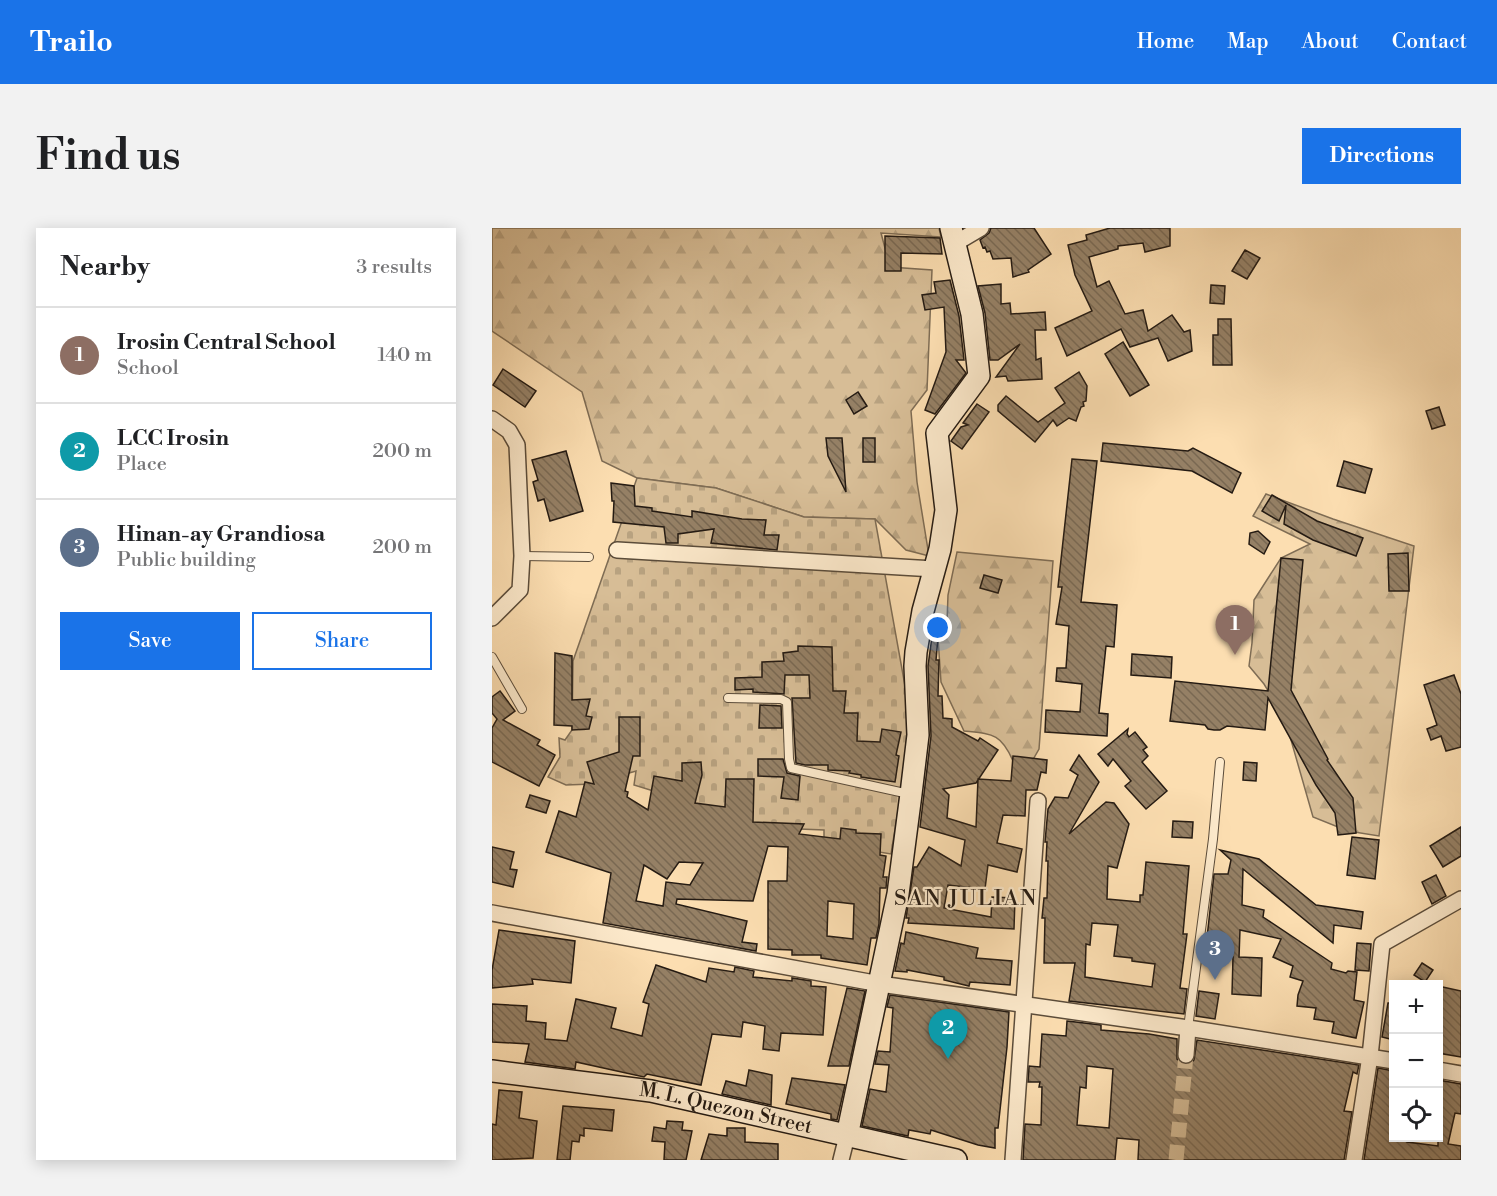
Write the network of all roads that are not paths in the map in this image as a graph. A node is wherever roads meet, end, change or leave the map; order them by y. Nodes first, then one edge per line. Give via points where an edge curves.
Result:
1 (981, 228) edge
2 (953, 236) edge
3 (492, 419) edge
4 (617, 550) dead end
5 (522, 556) junction
6 (589, 557) dead end
7 (934, 569) junction
8 (492, 618) edge
9 (492, 657) edge
10 (728, 698) dead end
11 (522, 709) dead end
12 (1220, 762) dead end
13 (911, 794) junction
14 (1038, 801) dead end
15 (1461, 899) edge
16 (492, 913) edge
17 (880, 984) junction
18 (1024, 1005) junction
19 (1188, 1028) junction
20 (1186, 1055) tunnel mouth
21 (1370, 1056) junction
22 (1389, 1060) edge
23 (492, 1071) edge
24 (1443, 1071) edge
25 (1461, 1074) edge
26 (847, 1136) junction
27 (841, 1160) edge
28 (956, 1160) edge
29 (1012, 1160) edge
30 (1354, 1160) edge

1 - 2 street
2 - 7 street via 972,314 979,376 937,433 946,510
3 - 5 street via 509,431 517,445
4 - 7 street
5 - 6 lane
5 - 8 street via 520,590
7 - 13 street via 915,666 918,735
9 - 11 lane
10 - 13 lane via 787,702 791,768
12 - 19 lane
13 - 17 street
14 - 18 street
15 - 21 street via 1382,944
16 - 17 street
17 - 18 street
17 - 26 street
18 - 19 street
18 - 29 street
19 - 20 street
19 - 21 street
21 - 22 street
21 - 30 street
23 - 26 street, M. L. Quezon Street via 651,1091
24 - 25 street
26 - 27 street
26 - 28 street, M. L. Quezon Street

